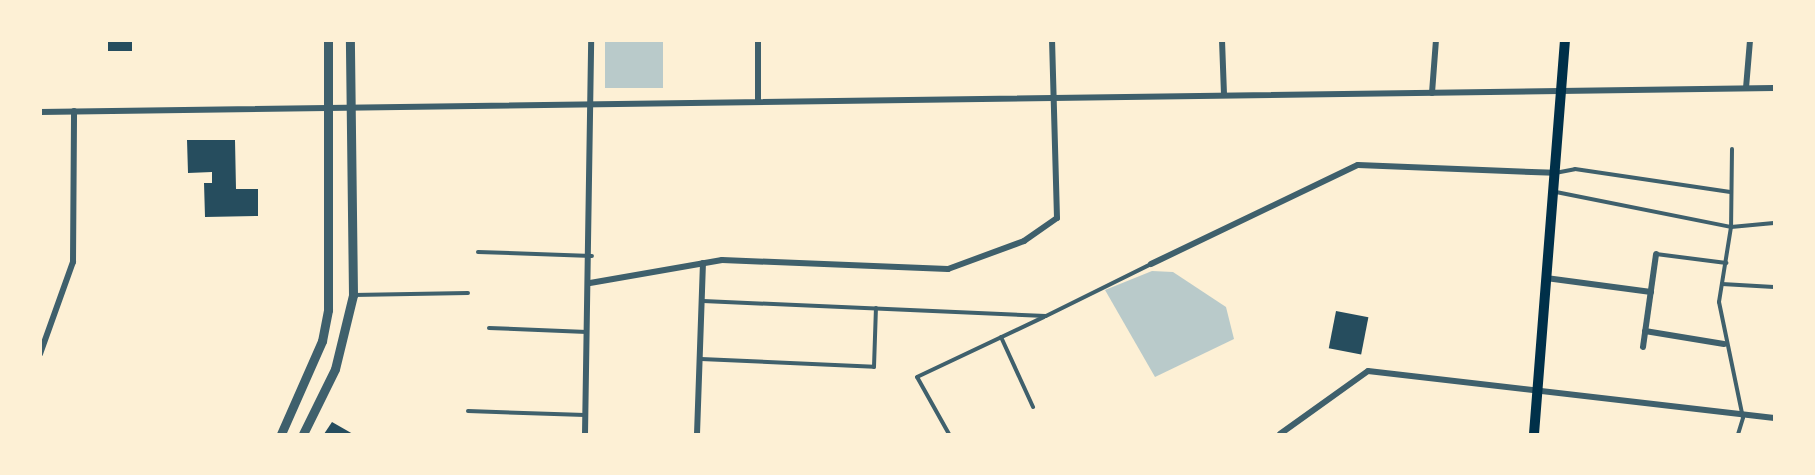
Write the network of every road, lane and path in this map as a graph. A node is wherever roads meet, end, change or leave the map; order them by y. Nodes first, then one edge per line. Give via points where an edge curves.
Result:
1 (328, 40) edge
2 (350, 40) edge
3 (591, 40) edge
4 (758, 40) edge
5 (1052, 40) edge
6 (1222, 40) edge
7 (1436, 40) edge
8 (1565, 40) edge
9 (1750, 40) edge
10 (1746, 88) junction
11 (1774, 88) edge
12 (1562, 91) junction
13 (1432, 93) junction
14 (1224, 95) junction
15 (1055, 97) junction
16 (758, 102) junction
17 (593, 103) junction
18 (329, 108) junction
19 (351, 108) junction
20 (74, 111) junction
21 (40, 112) edge
22 (1732, 150) dead end
23 (1554, 173) junction
24 (1552, 191) junction
25 (1730, 192) junction
26 (1774, 223) edge
27 (1731, 227) junction
28 (478, 252) dead end
29 (1656, 254) joint
30 (592, 256) junction
31 (703, 263) junction
32 (1726, 263) junction
33 (1151, 264) joint
34 (1546, 278) junction
35 (590, 283) junction
36 (1722, 284) junction
37 (1774, 287) edge
38 (1651, 292) junction
39 (468, 293) dead end
40 (353, 295) junction
41 (703, 301) junction
42 (876, 308) junction
43 (1046, 316) junction
44 (489, 328) dead end
45 (588, 332) junction
46 (1645, 332) junction
47 (1001, 337) junction
48 (1724, 344) junction
49 (1643, 346) dead end
50 (40, 354) edge
51 (701, 359) junction
52 (1538, 394) junction
53 (1033, 407) dead end
54 (468, 411) dead end
55 (586, 415) junction
56 (1743, 418) junction
57 (1774, 418) edge
58 (281, 435) edge
59 (303, 435) edge
60 (585, 435) edge
61 (697, 435) edge
62 (949, 435) edge
63 (1280, 435) edge
64 (1534, 435) edge
65 (1738, 435) edge

1 - 18 street
2 - 19 street
3 - 17 street
4 - 16 street
5 - 15 street
6 - 14 street
7 - 13 street
8 - 12 main road
9 - 10 street
10 - 11 street
10 - 12 street
12 - 13 street
12 - 23 main road
13 - 14 street
14 - 15 street
15 - 16 street
15 - 31 street via 1057,218 1024,241 948,269
16 - 17 street
17 - 19 street
17 - 30 street
18 - 19 street
18 - 20 street
18 - 58 street via 328,310 319,351
19 - 40 street
20 - 21 street
20 - 50 street via 73,262
22 - 25 lane
23 - 24 main road
23 - 25 lane via 1575,169
23 - 33 street via 1358,165
24 - 27 lane
24 - 34 main road
25 - 27 lane
26 - 27 lane
27 - 32 lane
28 - 30 lane
29 - 32 lane
29 - 38 street
30 - 35 street
31 - 35 street
31 - 41 street
32 - 36 lane
33 - 43 lane
34 - 38 street
34 - 52 main road
35 - 45 street
36 - 37 lane
36 - 48 lane
38 - 46 street
39 - 40 lane
40 - 59 street via 335,369
41 - 42 lane
41 - 51 street
42 - 43 lane
42 - 51 lane via 874,367
43 - 47 lane
44 - 45 lane
45 - 55 street
46 - 48 street
46 - 49 street
47 - 53 lane
47 - 62 lane via 917,377
48 - 56 lane
51 - 61 street
52 - 56 street
52 - 63 street via 1368,371
52 - 64 main road
54 - 55 lane
55 - 60 street
56 - 57 street
56 - 65 lane

